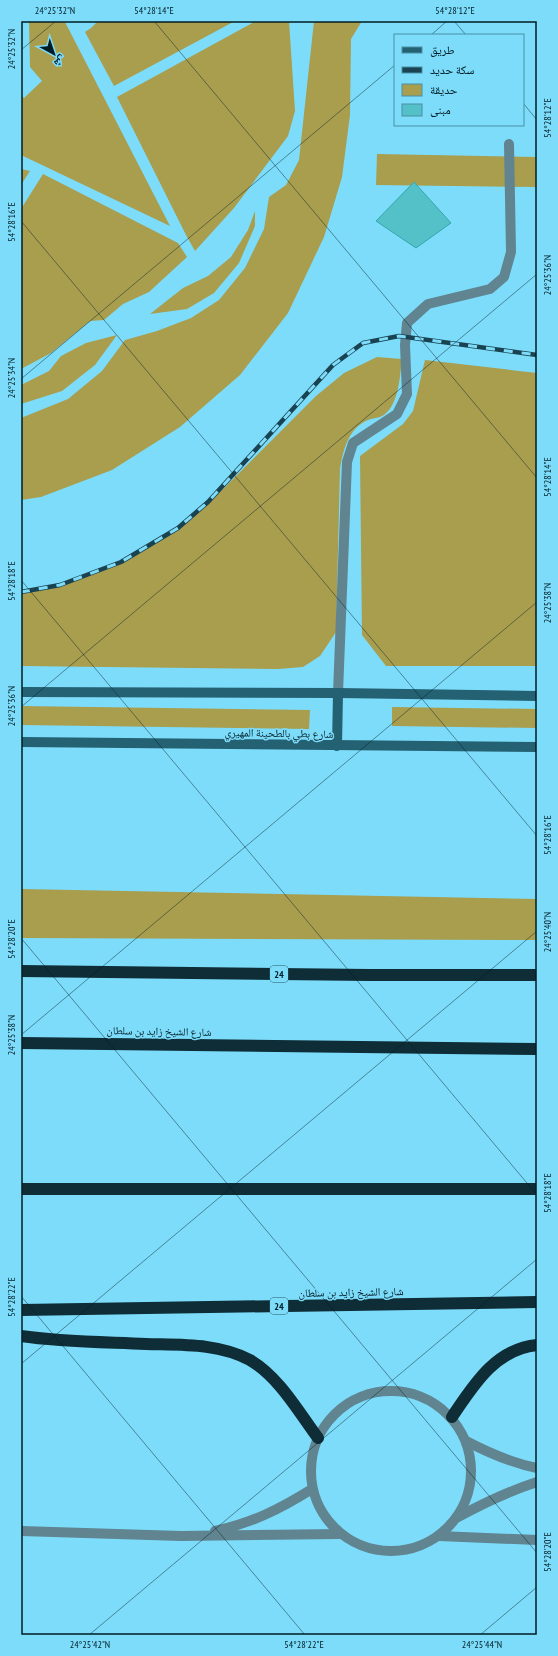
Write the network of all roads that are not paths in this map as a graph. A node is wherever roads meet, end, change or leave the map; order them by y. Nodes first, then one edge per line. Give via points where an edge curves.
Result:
1 (510, 144) dead end
2 (21, 692) edge
3 (338, 693) junction
4 (537, 696) edge
5 (21, 742) edge
6 (337, 746) junction
7 (537, 747) edge
8 (21, 972) edge
9 (537, 975) edge
10 (21, 1043) edge
11 (537, 1049) edge
12 (21, 1188) edge
13 (537, 1189) edge
14 (537, 1302) edge
15 (21, 1310) edge
16 (21, 1336) edge
17 (537, 1346) edge
18 (452, 1417) junction
19 (318, 1438) junction
20 (466, 1441) junction
21 (537, 1468) edge
22 (537, 1482) edge
23 (312, 1489) junction
24 (458, 1517) junction
25 (21, 1531) edge
26 (340, 1534) junction
27 (181, 1536) junction
28 (439, 1536) junction
29 (537, 1540) edge

1 - 3 street via 511,252 504,277 490,289 428,304 407,323 407,394 397,414 353,443 347,462
2 - 3 street
3 - 4 street
3 - 6 street
5 - 6 street, شارع بطي بالطحينة المهيري
6 - 7 street, شارع بطي بالطحينة المهيري
8 - 9 highway, 24
10 - 11 highway, شارع الشيخ زايد بن سلطان
12 - 13 highway
14 - 15 highway, شارع الشيخ زايد بن سلطان / 24
16 - 19 highway via 50,1340 223,1349 250,1361 274,1379
17 - 18 highway via 528,1346 508,1354 491,1366
18 - 19 street via 431,1401 412,1394 380,1392 354,1400 333,1416
18 - 20 street
19 - 23 street via 310,1463
20 - 21 street via 491,1454
20 - 24 street via 472,1466 470,1486
22 - 24 street via 493,1499
23 - 26 street via 322,1514
23 - 27 street via 282,1508 249,1522 216,1531
24 - 28 street
25 - 27 street
26 - 27 street
26 - 28 street via 363,1548 389,1552 415,1548
28 - 29 street

